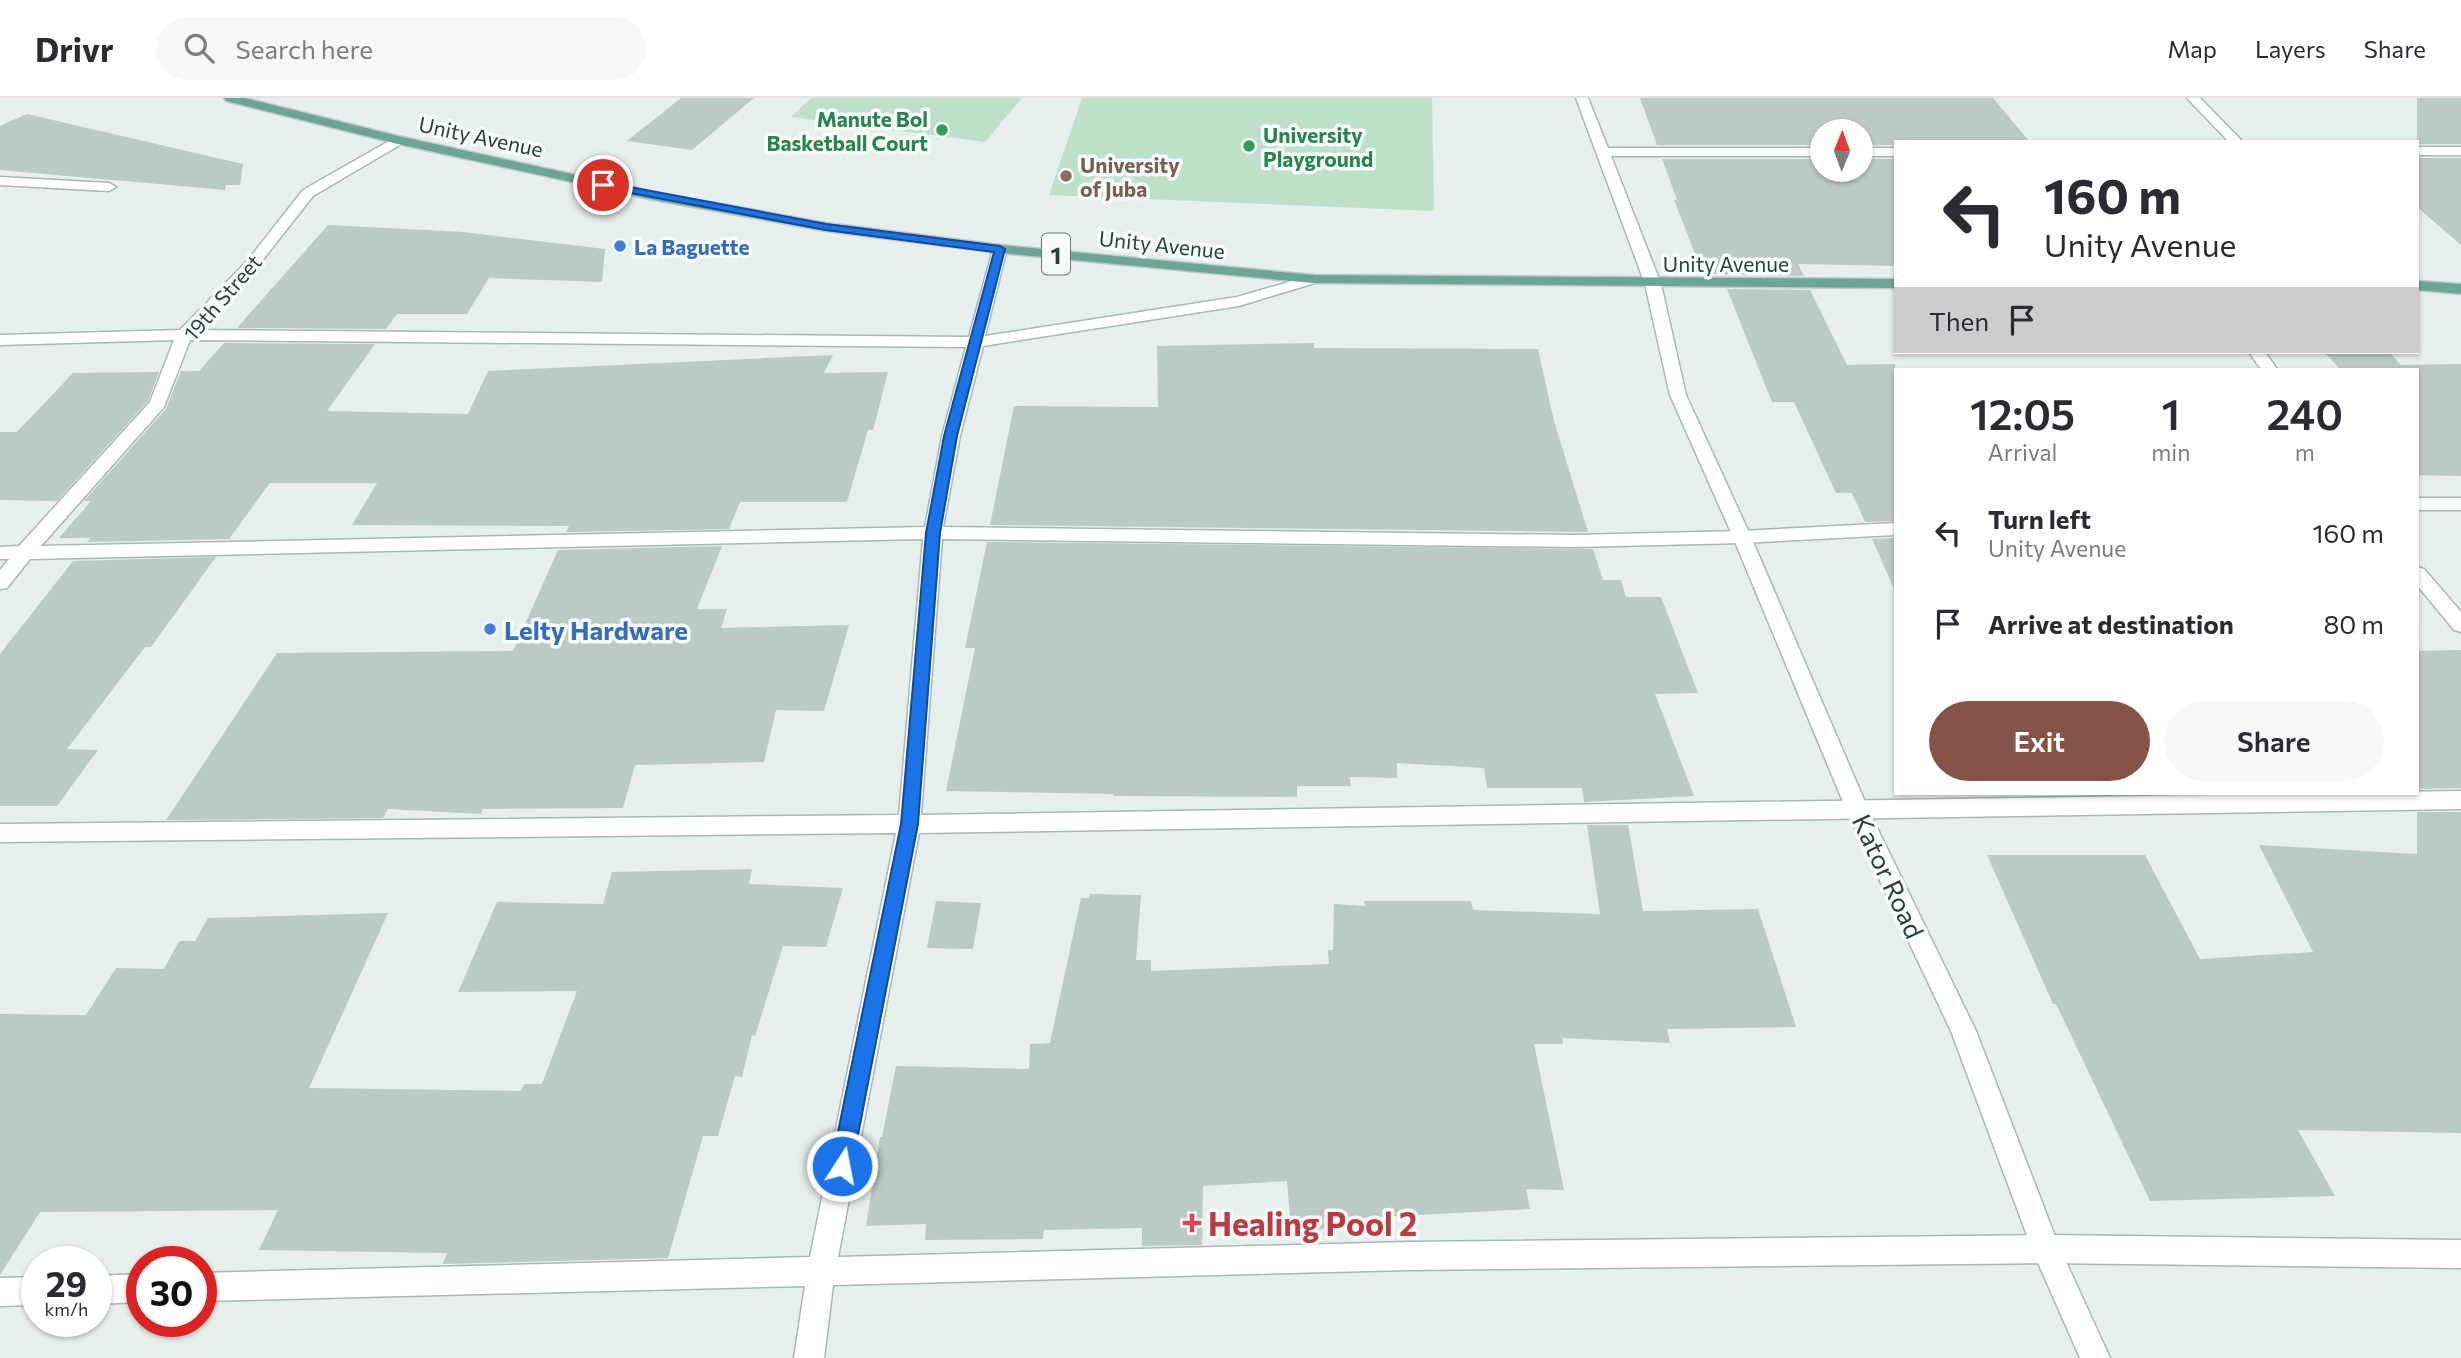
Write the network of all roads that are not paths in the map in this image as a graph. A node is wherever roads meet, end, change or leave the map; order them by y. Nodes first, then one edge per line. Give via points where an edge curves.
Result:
1 (230, 98) edge
2 (1582, 98) edge
3 (2193, 98) edge
4 (398, 139) junction
5 (2235, 140) edge
6 (2419, 150) edge
7 (2461, 150) edge
8 (1602, 152) junction
9 (1810, 152) edge
10 (1873, 152) edge
11 (1894, 152) edge
12 (0, 181) edge
13 (109, 187) dead end
14 (1000, 249) junction
15 (1313, 279) junction
16 (1653, 284) junction
17 (1894, 284) edge
18 (2419, 286) edge
19 (2461, 289) edge
20 (184, 335) junction
21 (0, 340) edge
22 (976, 342) junction
23 (2419, 504) edge
24 (2461, 504) edge
25 (1894, 529) edge
26 (933, 533) junction
27 (1742, 537) junction
28 (0, 553) edge
29 (24, 553) junction
30 (2419, 575) edge
31 (0, 583) edge
32 (2461, 625) edge
33 (2461, 800) edge
34 (1857, 808) junction
35 (909, 824) junction
36 (0, 833) edge
37 (2046, 1249) junction
38 (2461, 1254) edge
39 (821, 1271) junction
40 (217, 1287) edge
41 (21, 1291) edge
42 (0, 1292) edge
43 (809, 1358) edge
44 (2095, 1358) edge

1 - 4 main road, Unity Avenue / 1
2 - 8 street, Kator Road
3 - 5 street
4 - 14 main road, Unity Avenue / 1 via 667,199 826,227
4 - 20 street, 19th Street via 308,193 253,262
6 - 7 street
8 - 9 street
8 - 16 street, Kator Road
10 - 11 street
12 - 13 street
14 - 15 main road, Unity Avenue / 1
14 - 22 street
15 - 16 main road, Unity Avenue / 1
15 - 22 street via 1239,301
16 - 17 main road, Unity Avenue / 1
16 - 27 street, Kator Road via 1678,396
18 - 19 main road
20 - 21 street
20 - 22 street
20 - 29 street, 19th Street via 158,403
22 - 26 street via 951,436
23 - 24 street
25 - 27 street
26 - 27 street via 1575,541
26 - 29 street
26 - 35 street
27 - 34 street, Kator Road
28 - 29 street
29 - 31 street, 19th Street
30 - 32 street
33 - 34 street
34 - 35 street
34 - 37 street, Kator Road via 1963,1031
35 - 36 street
35 - 39 street
37 - 38 street
37 - 39 street via 1409,1256
37 - 44 street, Kator Road
39 - 40 street
39 - 43 street
41 - 42 street

